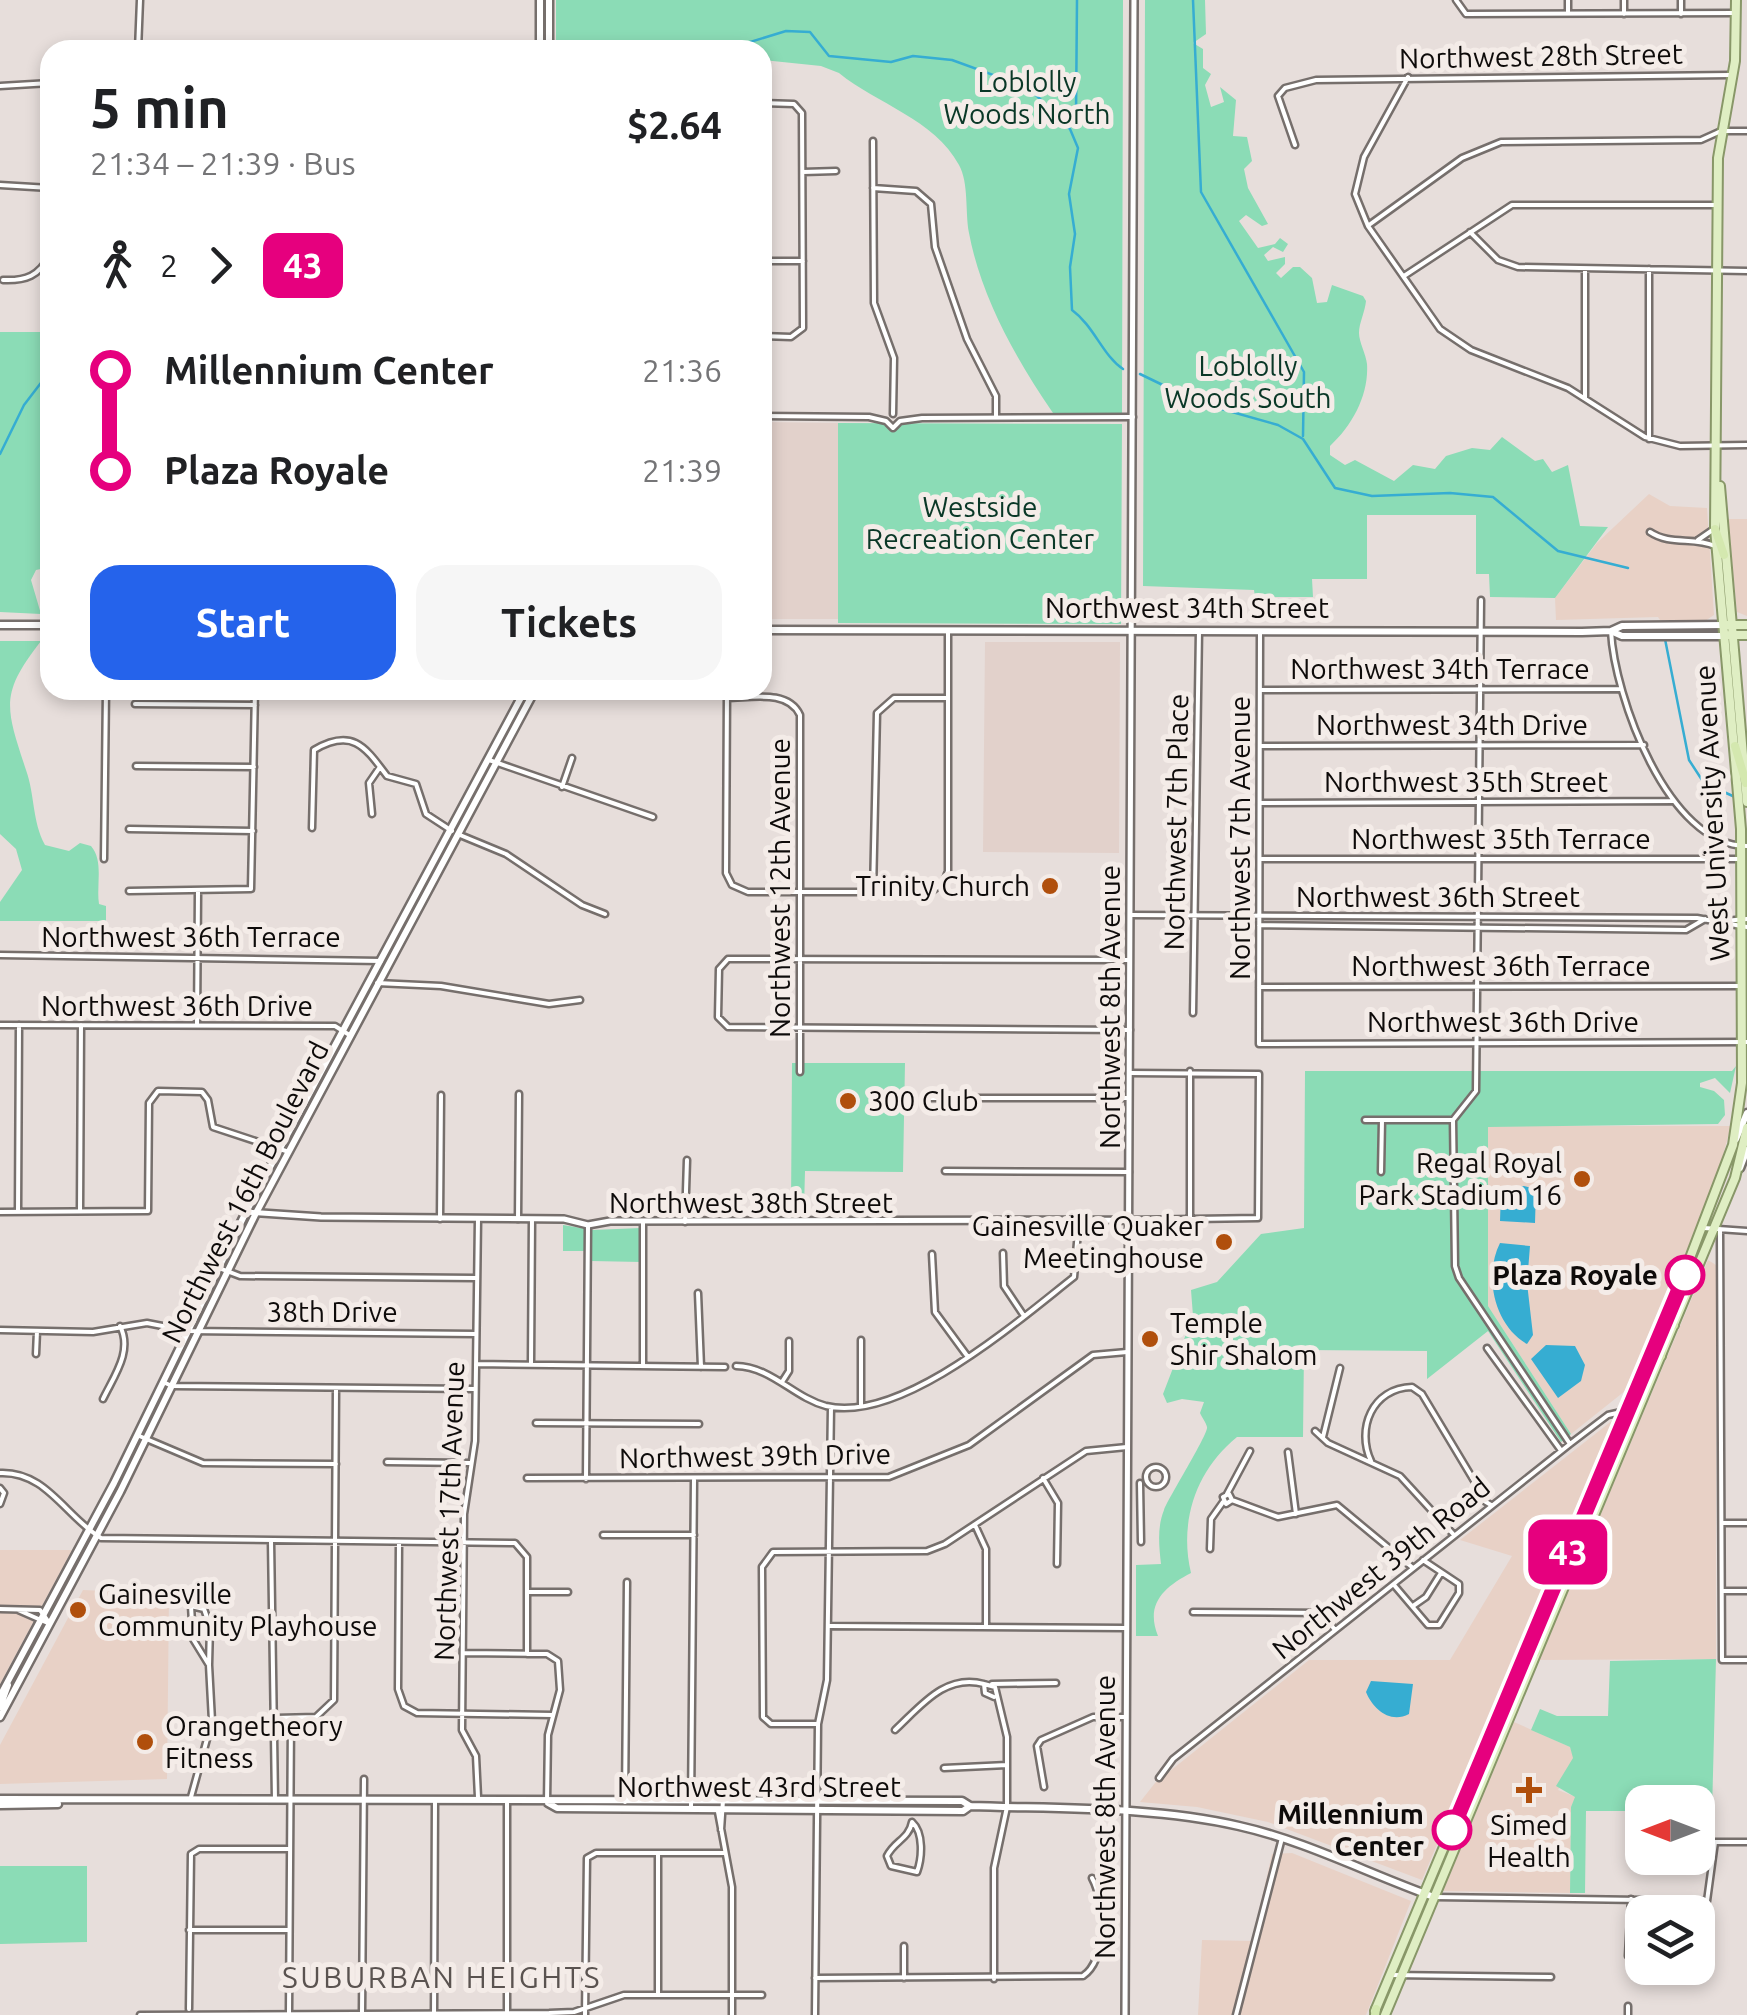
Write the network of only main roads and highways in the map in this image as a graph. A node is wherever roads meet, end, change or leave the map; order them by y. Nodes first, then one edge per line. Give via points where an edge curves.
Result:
1 (540, 0) edge
2 (549, 0) edge
3 (1736, 0) edge
4 (540, 40) edge
5 (549, 40) edge
6 (1717, 446) junction
7 (1715, 529) junction
8 (1724, 555) junction
9 (0, 625) edge
10 (40, 625) edge
11 (1747, 625) edge
12 (772, 630) edge
13 (1728, 630) junction
14 (1612, 631) junction
15 (1747, 635) edge
16 (519, 700) edge
17 (530, 700) edge
18 (1735, 746) joint
19 (1742, 783) edge
20 (1747, 802) edge
21 (455, 833) junction
22 (1744, 846) edge
23 (1745, 923) edge
24 (375, 982) junction
25 (1745, 1042) edge
26 (1747, 1113) edge
27 (1747, 1128) edge
28 (1733, 1145) junction
29 (1747, 1150) edge
30 (1735, 1178) junction
31 (1712, 1230) junction
32 (1680, 1287) junction
33 (1667, 1316) junction
34 (1674, 1325) junction
35 (1660, 1356) junction
36 (167, 1384) junction
37 (93, 1533) junction
38 (1532, 1650) junction
39 (23, 1654) junction
40 (7, 1683) junction
41 (16, 1687) junction
42 (0, 1696) edge
43 (0, 1707) edge
44 (0, 1717) edge
45 (0, 1802) edge
46 (547, 1802) junction
47 (691, 1804) junction
48 (1429, 1895) junction
49 (1377, 2014) edge

1 - 4 main road
2 - 5 main road
3 - 6 main road, West University Avenue via 1717,205
6 - 7 main road, West University Avenue
6 - 8 main road, West University Avenue
7 - 8 highway
7 - 13 main road, West University Avenue
8 - 13 main road, West University Avenue
9 - 10 main road
11 - 13 main road
12 - 14 main road, Northwest 34th Street
13 - 14 main road, Northwest 34th Street
13 - 14 main road, Northwest 34th Street via 1675,636
13 - 15 main road
13 - 18 main road, West University Avenue
13 - 19 main road, West University Avenue
16 - 21 main road, Northwest 16th Boulevard
17 - 21 main road, Northwest 16th Boulevard
18 - 19 highway
19 - 20 main road, West University Avenue
19 - 22 main road, West University Avenue
21 - 24 main road, Northwest 16th Boulevard
21 - 24 main road, Northwest 16th Boulevard
22 - 23 main road, West University Avenue
23 - 25 main road, West University Avenue
24 - 36 main road, Northwest 16th Boulevard
24 - 36 main road, Northwest 16th Boulevard via 246,1212
25 - 28 main road, West University Avenue
26 - 28 main road
27 - 30 main road
28 - 31 main road, West University Avenue
29 - 30 main road
30 - 31 main road
31 - 32 main road
31 - 34 main road
32 - 33 main road
32 - 34 highway
33 - 35 highway
33 - 38 main road
34 - 35 main road
35 - 38 main road
36 - 37 main road, Northwest 16th Boulevard
36 - 37 main road, Northwest 16th Boulevard via 146,1440
37 - 39 main road, Northwest 16th Boulevard
37 - 41 main road, Northwest 16th Boulevard
38 - 48 main road
39 - 40 main road, Northwest 16th Boulevard
39 - 41 main road
40 - 42 main road, Northwest 16th Boulevard
40 - 43 main road
41 - 44 main road, Northwest 16th Boulevard
45 - 46 main road, Northwest 43rd Street
46 - 47 main road, Northwest 43rd Street
46 - 47 main road, Northwest 43rd Street via 557,1808
47 - 48 main road, Northwest 43rd Street via 962,1802 1204,1820 1282,1838
48 - 49 main road

